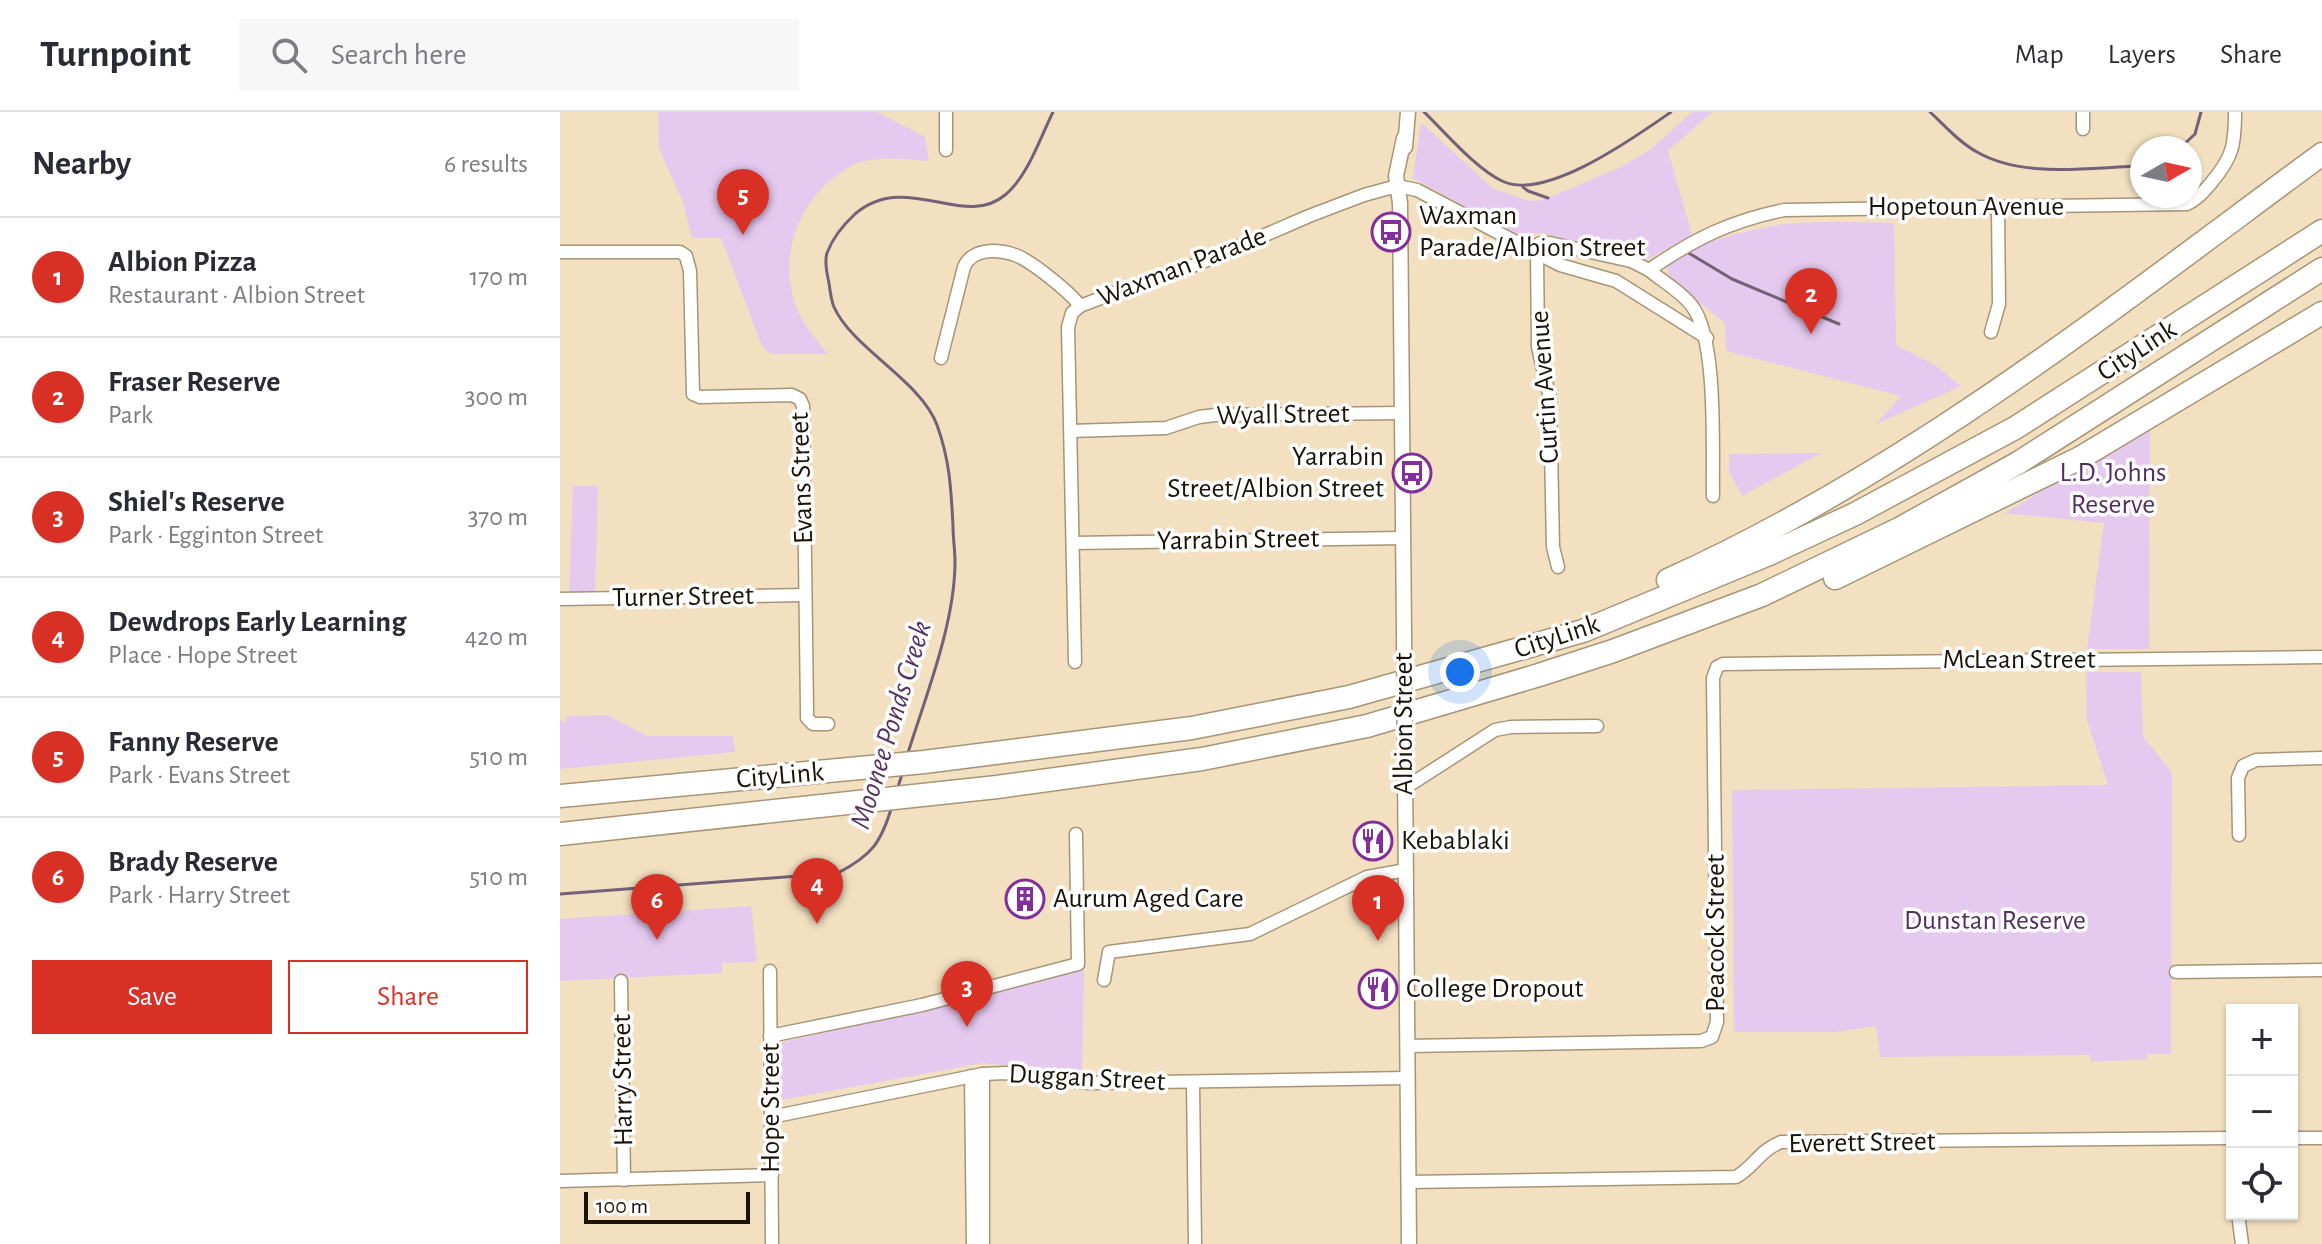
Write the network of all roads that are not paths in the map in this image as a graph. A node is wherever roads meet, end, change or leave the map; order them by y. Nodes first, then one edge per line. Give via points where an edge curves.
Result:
1 (946, 112) edge
2 (2083, 112) edge
3 (2235, 112) edge
4 (1406, 126) edge
5 (2083, 129) dead end
6 (946, 150) dead end
7 (2322, 154) edge
8 (1400, 186) junction
9 (1998, 207) junction
10 (2322, 231) edge
11 (560, 252) edge
12 (1535, 253) junction
13 (2322, 269) edge
14 (1649, 270) junction
15 (1080, 306) junction
16 (2322, 313) edge
17 (1991, 332) dead end
18 (1707, 338) junction
19 (941, 358) dead end
20 (1402, 413) junction
21 (1071, 431) junction
22 (1713, 496) dead end
23 (1403, 538) junction
24 (1073, 543) junction
25 (1558, 567) dead end
26 (805, 595) junction
27 (560, 599) edge
28 (1613, 651) junction
29 (1503, 655) junction
30 (2322, 657) edge
31 (1075, 662) dead end
32 (1717, 667) joint
33 (828, 724) dead end
34 (1597, 726) dead end
35 (2322, 758) edge
36 (1405, 788) junction
37 (560, 796) edge
38 (560, 834) edge
39 (1076, 834) dead end
40 (2239, 835) dead end
41 (1406, 870) junction
42 (2322, 970) edge
43 (770, 971) dead end
44 (2176, 972) dead end
45 (1104, 980) dead end
46 (621, 981) dead end
47 (770, 1036) junction
48 (1407, 1046) junction
49 (977, 1075) junction
50 (1407, 1078) junction
51 (1193, 1082) junction
52 (771, 1114) junction
53 (2226, 1138) edge
54 (2298, 1138) edge
55 (2322, 1138) edge
56 (772, 1175) junction
57 (624, 1180) junction
58 (560, 1181) edge
59 (1408, 1182) junction
60 (978, 1185) junction
61 (2239, 1220) edge
62 (772, 1244) edge
63 (973, 1244) edge
64 (983, 1244) edge
65 (1195, 1244) edge
66 (1409, 1244) edge
67 (2242, 1244) edge

1 - 6 street
2 - 5 street
3 - 9 street, Hopetoun Avenue via 2229,159 2201,195 2187,204
4 - 8 street, Albion Street via 1396,167
7 - 29 highway via 1908,450 1745,543
8 - 12 street
8 - 15 street, Waxman Parade via 1352,199 1198,264
8 - 20 street, Albion Street
9 - 14 street, Hopetoun Avenue via 1784,210 1694,240
9 - 17 street via 1999,304
10 - 29 highway, CityLink via 2015,428 1855,514 1583,631
11 - 26 street, Evans Street via 680,252 690,271 693,394 800,399
12 - 14 street via 1540,243 1550,243
12 - 18 street via 1616,281
12 - 25 street, Curtin Avenue via 1538,347 1550,399 1553,547
13 - 28 highway, CityLink via 1953,501 1762,595
14 - 18 street via 1692,306
15 - 19 street via 1015,255 973,254 964,267
15 - 21 street, Waxman Parade via 1068,327
16 - 28 highway via 2080,458 1873,561 1727,619
18 - 22 street
20 - 21 street, Wyall Street via 1215,415 1166,428
20 - 23 street, Albion Street
21 - 24 street, Waxman Parade
23 - 24 street, Yarrabin Street
23 - 36 street, Albion Street, bridge
24 - 31 street, Waxman Parade
26 - 27 street, Turner Street
26 - 33 street, Evans Street via 807,718 813,724
28 - 38 highway, CityLink via 1367,726 1297,741 1118,772
29 - 37 highway, CityLink via 1349,697 1192,728 924,762
30 - 32 street, McLean Street
32 - 48 street, Peacock Street via 1717,1022 1712,1037
34 - 36 street via 1495,730
35 - 40 street via 2256,760 2243,766 2238,778
36 - 41 street, Albion Street
39 - 47 street via 1078,964 952,998
41 - 45 street via 1367,877 1250,934 1109,952
41 - 48 street, Albion Street
42 - 44 street
43 - 47 street, Hope Street
46 - 57 street, Harry Street
47 - 52 street, Hope Street
48 - 50 street, Albion Street
49 - 51 street, Duggan Street via 1006,1073 1090,1083
49 - 52 street, Duggan Street
49 - 60 street
50 - 51 street, Duggan Street
50 - 59 street, Albion Street
51 - 65 street
52 - 56 street, Hope Street
53 - 59 street, Everett Street via 1781,1142 1761,1152 1736,1177
54 - 55 street
56 - 57 street
56 - 62 street, Hope Street
57 - 58 street
59 - 66 street, Albion Street
60 - 63 street
60 - 64 street
61 - 67 street

